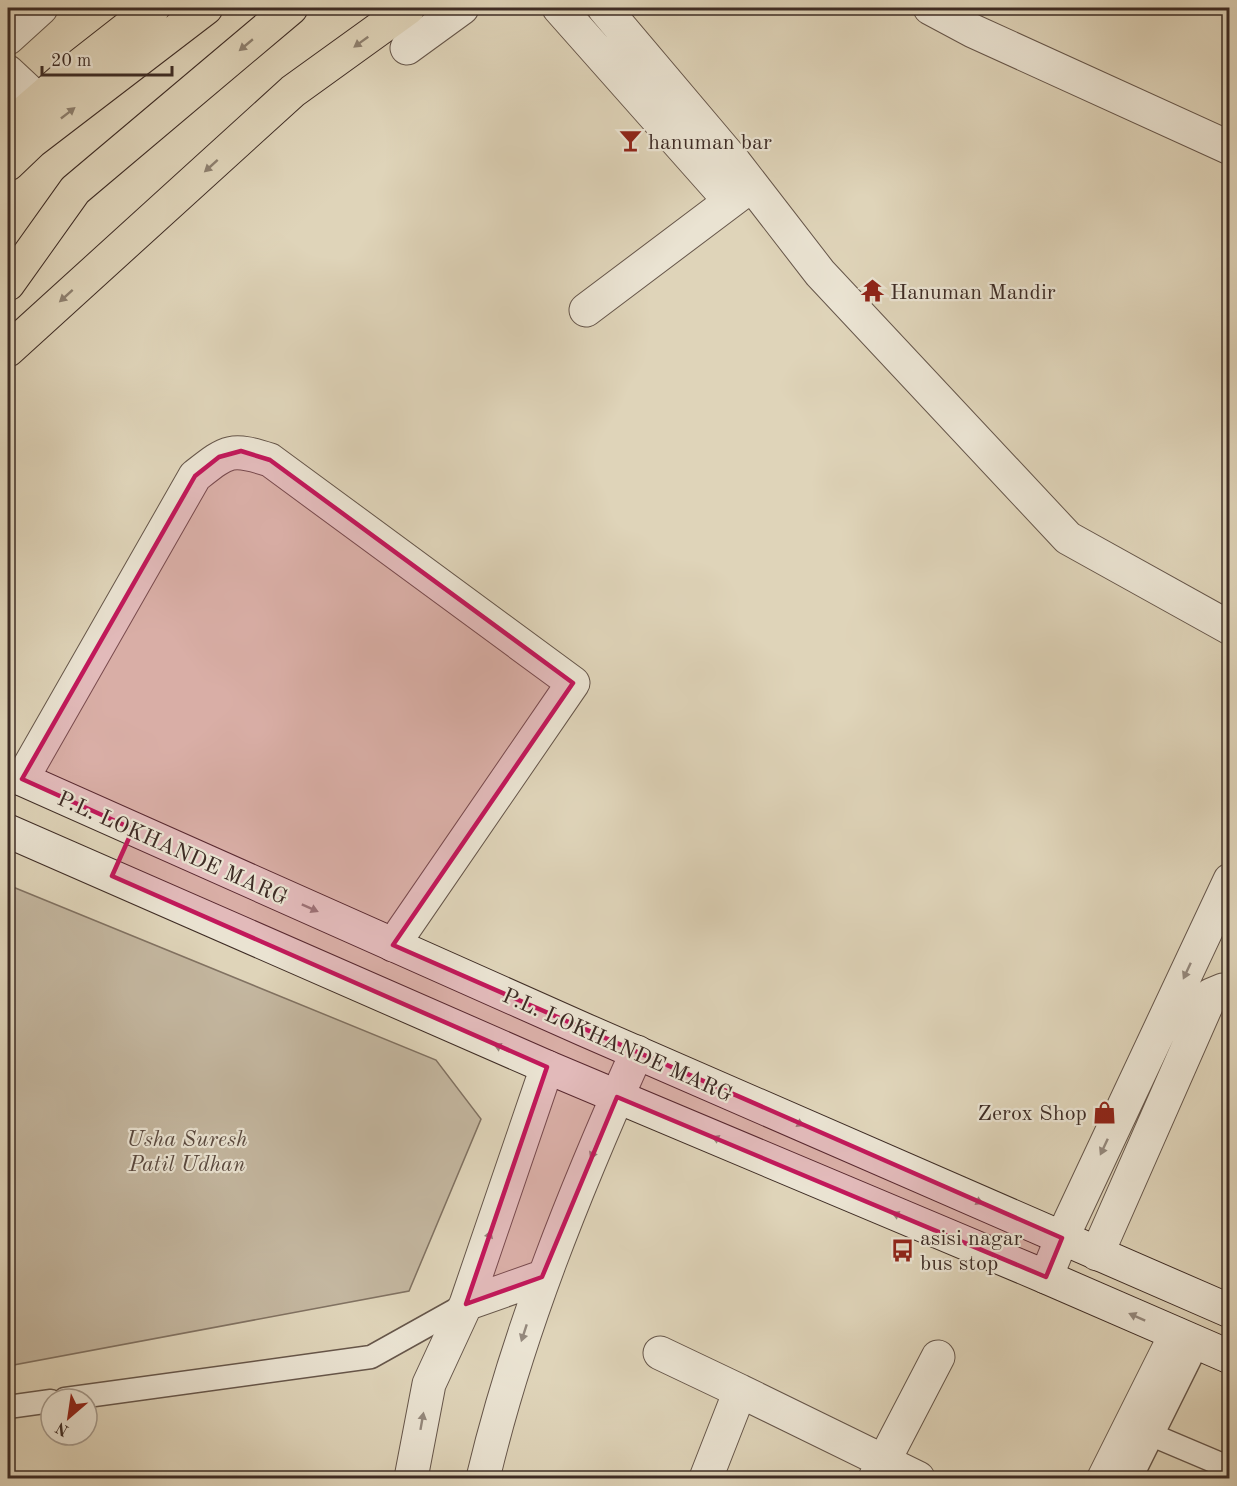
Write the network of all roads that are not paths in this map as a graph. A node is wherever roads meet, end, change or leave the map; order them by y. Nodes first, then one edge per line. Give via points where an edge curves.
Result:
1 (41, 8) edge
2 (153, 8) edge
3 (206, 8) edge
4 (291, 8) edge
5 (408, 8) edge
6 (462, 8) edge
7 (559, 8) edge
8 (604, 8) edge
9 (930, 8) edge
10 (8, 38) edge
11 (407, 48) dead end
12 (8, 72) edge
13 (38, 100) junction
14 (15, 142) edge
15 (1230, 147) edge
16 (8, 164) edge
17 (741, 193) junction
18 (8, 284) edge
19 (586, 310) dead end
20 (8, 350) edge
21 (1230, 628) edge
22 (15, 776) edge
23 (133, 829) junction
24 (8, 831) edge
25 (112, 876) junction
26 (1230, 879) edge
27 (1219, 932) edge
28 (393, 945) junction
29 (1230, 993) edge
30 (637, 1052) junction
31 (547, 1068) junction
32 (617, 1097) junction
33 (1062, 1238) junction
34 (1097, 1254) junction
35 (542, 1276) junction
36 (1046, 1277) junction
37 (466, 1304) junction
38 (1230, 1311) edge
39 (1187, 1339) junction
40 (660, 1353) dead end
41 (938, 1357) dead end
42 (1230, 1357) edge
43 (740, 1391) junction
44 (99, 1394) edge
45 (39, 1403) edge
46 (8, 1407) edge
47 (1152, 1435) junction
48 (1230, 1468) edge
49 (879, 1470) edge
50 (411, 1479) edge
51 (483, 1479) edge
52 (706, 1479) edge
53 (918, 1479) edge
54 (1104, 1479) edge
55 (1131, 1479) edge

1 - 10 street
2 - 13 highway
14 -> 3 highway
4 -> 18 highway via 75,190
5 -> 20 highway via 293,91
6 - 11 street
7 - 17 street
8 - 17 street
9 - 15 street
12 - 13 street
13 - 14 highway
14 - 16 highway
17 - 19 street
17 - 21 street via 1068,538
22 - 23 street, P.L. LOKHANDE MARG
22 - 28 street via 195,476 219,457 241,451 270,460 573,682
23 - 25 street
23 -> 28 street, P.L. LOKHANDE MARG
24 - 25 street, P.L. LOKHANDE MARG
31 -> 25 street, P.L. LOKHANDE MARG
26 - 27 street
27 -> 33 street
28 - 30 street, P.L. LOKHANDE MARG
29 - 34 street via 1223,990 1211,995
30 - 32 street
30 -> 33 street, P.L. LOKHANDE MARG
31 - 32 street, P.L. LOKHANDE MARG
37 -> 31 street
32 -> 35 street
36 -> 32 street, P.L. LOKHANDE MARG
33 - 34 street, P.L. LOKHANDE MARG
33 - 36 street
34 - 38 street, P.L. LOKHANDE MARG
35 - 37 street
35 -> 51 street via 500,1407
39 -> 36 street, P.L. LOKHANDE MARG
37 - 44 lane via 371,1357
50 -> 37 street via 429,1384
39 - 42 street, P.L. LOKHANDE MARG
39 - 47 lane
39 - 54 street
40 - 43 street
41 - 49 street
43 - 49 street
43 - 52 street
45 - 46 lane
47 - 48 lane
47 - 55 lane
49 - 53 street

